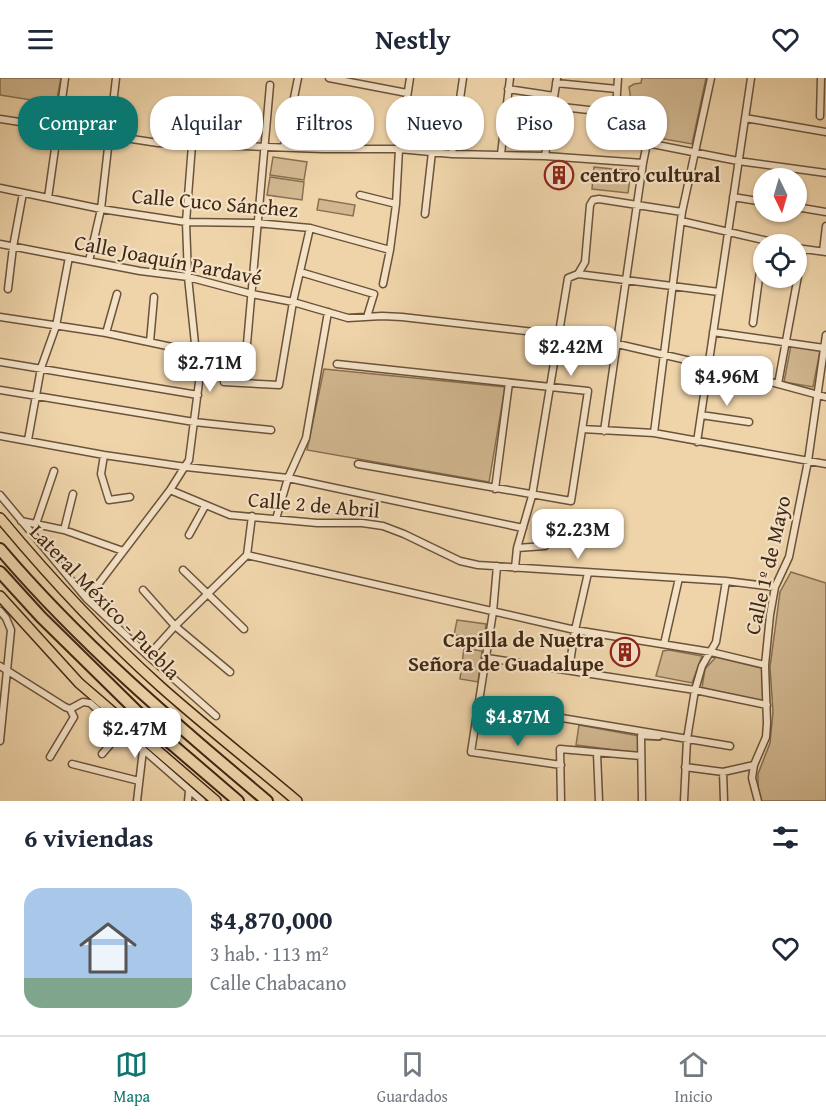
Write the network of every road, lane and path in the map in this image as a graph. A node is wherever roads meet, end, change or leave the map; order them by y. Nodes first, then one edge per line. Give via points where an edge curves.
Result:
1 (65, 78) edge
2 (116, 78) edge
3 (298, 78) edge
4 (329, 78) edge
5 (410, 78) edge
6 (463, 78) edge
7 (510, 78) edge
8 (618, 78) edge
9 (711, 78) edge
10 (751, 78) edge
11 (821, 78) edge
12 (557, 81) edge
13 (270, 85) dead end
14 (617, 89) junction
15 (508, 90) junction
16 (407, 93) junction
17 (62, 96) edge
18 (113, 96) edge
19 (294, 96) edge
20 (407, 96) edge
21 (554, 96) joint
22 (617, 96) edge
23 (820, 116) dead end
24 (745, 118) junction
25 (0, 119) edge
26 (18, 122) edge
27 (826, 132) edge
28 (264, 146) junction
29 (275, 147) edge
30 (667, 147) edge
31 (54, 150) edge
32 (107, 150) edge
33 (192, 150) edge
34 (399, 150) edge
35 (416, 150) edge
36 (546, 150) edge
37 (646, 150) edge
38 (432, 152) junction
39 (695, 153) junction
40 (453, 154) junction
41 (501, 154) junction
42 (545, 156) junction
43 (738, 160) junction
44 (643, 163) junction
45 (826, 173) edge
46 (0, 188) edge
47 (23, 193) junction
48 (360, 195) dead end
49 (733, 197) junction
50 (48, 198) junction
51 (753, 200) edge
52 (396, 204) junction
53 (637, 205) junction
54 (101, 209) junction
55 (807, 209) edge
56 (682, 212) junction
57 (826, 212) edge
58 (425, 214) dead end
59 (681, 220) junction
60 (186, 222) junction
61 (256, 223) junction
62 (826, 226) edge
63 (310, 228) junction
64 (728, 233) junction
65 (753, 239) edge
66 (0, 244) edge
67 (13, 247) junction
68 (807, 249) edge
69 (390, 250) junction
70 (825, 251) edge
71 (69, 257) junction
72 (89, 261) junction
73 (300, 272) junction
74 (578, 274) junction
75 (188, 277) junction
76 (627, 280) junction
77 (383, 284) dead end
78 (673, 286) junction
79 (758, 288) edge
80 (794, 288) edge
81 (8, 289) dead end
82 (719, 292) junction
83 (117, 294) dead end
84 (252, 294) junction
85 (154, 297) dead end
86 (293, 302) junction
87 (328, 312) junction
88 (0, 317) edge
89 (367, 317) junction
90 (753, 323) dead end
91 (57, 326) junction
92 (713, 332) junction
93 (106, 333) junction
94 (559, 335) junction
95 (826, 335) edge
96 (150, 342) junction
97 (785, 342) junction
98 (618, 344) junction
99 (824, 348) junction
100 (194, 352) junction
101 (664, 355) junction
102 (0, 362) edge
103 (337, 364) dead end
104 (708, 365) junction
105 (41, 368) junction
106 (224, 382) dead end
107 (509, 383) junction
108 (778, 384) junction
109 (550, 386) junction
110 (0, 390) edge
111 (198, 395) junction
112 (817, 395) junction
113 (36, 397) junction
114 (826, 397) edge
115 (701, 415) junction
116 (194, 422) junction
117 (749, 422) dead end
118 (582, 429) junction
119 (271, 430) dead end
120 (604, 431) junction
121 (654, 433) junction
122 (0, 436) edge
123 (28, 440) junction
124 (697, 441) junction
125 (104, 455) junction
126 (808, 461) junction
127 (826, 464) edge
128 (358, 465) dead end
129 (186, 467) junction
130 (54, 471) dead end
131 (288, 478) junction
132 (495, 489) junction
133 (170, 490) junction
134 (73, 494) dead end
135 (0, 495) edge
136 (532, 496) junction
137 (130, 497) dead end
138 (205, 506) junction
139 (252, 516) junction
140 (0, 518) edge
141 (276, 519) junction
142 (21, 521) junction
143 (36, 524) junction
144 (523, 528) junction
145 (64, 530) junction
146 (189, 535) dead end
147 (545, 546) dead end
148 (518, 548) junction
149 (0, 549) edge
150 (123, 551) junction
151 (247, 555) junction
152 (497, 566) junction
153 (515, 567) junction
154 (183, 570) dead end
155 (0, 572) edge
156 (588, 573) junction
157 (679, 578) junction
158 (726, 581) junction
159 (775, 587) junction
160 (142, 590) dead end
161 (207, 594) junction
162 (0, 596) edge
163 (87, 599) junction
164 (0, 612) edge
165 (493, 612) junction
166 (19, 617) junction
167 (9, 623) junction
168 (175, 626) junction
169 (244, 629) dead end
170 (575, 630) junction
171 (664, 644) junction
172 (711, 652) junction
173 (148, 656) junction
174 (487, 658) junction
175 (765, 665) junction
176 (0, 666) edge
177 (569, 669) junction
178 (7, 671) junction
179 (230, 672) dead end
180 (695, 690) junction
181 (478, 704) junction
182 (766, 705) junction
183 (70, 709) junction
184 (216, 716) dead end
185 (1, 724) edge
186 (122, 731) junction
187 (666, 735) junction
188 (640, 736) joint
189 (687, 739) junction
190 (0, 741) edge
191 (730, 746) dead end
192 (142, 750) junction
193 (597, 753) junction
194 (102, 754) dead end
195 (641, 756) junction
196 (50, 757) dead end
197 (72, 764) dead end
198 (561, 765) junction
199 (754, 765) junction
200 (686, 767) junction
201 (723, 772) junction
202 (139, 781) junction
203 (189, 790) junction
204 (137, 801) edge
205 (188, 801) edge
206 (202, 801) edge
207 (216, 801) edge
208 (238, 801) edge
209 (267, 801) edge
210 (297, 801) edge
211 (561, 801) edge
212 (599, 801) edge
213 (642, 801) edge
214 (684, 801) edge
215 (724, 801) edge
216 (758, 801) edge

1 - 17 street
2 - 18 street
3 - 19 street
4 - 16 street
5 - 16 street
6 - 40 street
7 - 15 street
8 - 14 street
9 - 39 street
10 - 24 street
11 - 23 street
12 - 14 street
12 - 21 street
13 - 28 street
14 - 22 street
15 - 21 street
15 - 41 street
16 - 20 street
24 - 27 street
24 - 43 street
25 - 26 street
28 - 29 street
28 - 61 street
30 - 39 street
31 - 50 street
32 - 54 street
33 - 60 street
34 - 52 street
35 - 38 street
36 - 42 street
37 - 44 street
38 - 40 street
38 - 58 street
39 - 43 street
39 - 56 street
40 - 41 street
41 - 42 street
42 - 44 street
43 - 45 street
43 - 49 street
44 - 53 street
46 - 47 street, Calle Cuco Sánchez
47 - 50 street, Calle Cuco Sánchez
47 - 67 street
48 - 52 street
49 - 51 street
49 - 64 street
50 - 54 street, Calle Cuco Sánchez
52 - 69 street
53 - 56 street
53 - 74 street via 593,200 585,262
53 - 76 street
54 - 60 street, Calle Cuco Sánchez
54 - 72 street
55 - 57 street
56 - 59 street
59 - 64 street
59 - 78 street
60 - 61 street, Calle Cuco Sánchez
60 - 75 street
61 - 63 street, Calle Cuco Sánchez
61 - 84 street
62 - 70 street
63 - 69 street, Calle Cuco Sánchez
63 - 73 street
64 - 65 street
64 - 82 street
66 - 67 street, Calle Joaquín Pardavé
67 - 71 street, Calle Joaquín Pardavé
67 - 81 street
68 - 70 street
69 - 77 street
71 - 72 street, Calle Joaquín Pardavé
71 - 91 street
72 - 75 street, Calle Joaquín Pardavé
73 - 86 street
73 - 89 street via 374,294
74 - 76 street
74 - 94 street via 568,279
75 - 84 street, Calle Joaquín Pardavé
75 - 100 street
76 - 78 street
76 - 98 street
78 - 82 street
78 - 101 street
79 - 90 street
80 - 97 street
82 - 92 street
83 - 93 street
84 - 86 street, Calle Joaquín Pardavé
84 - 100 street via 246,355 233,360
85 - 96 street
86 - 87 street, Calle Joaquín Pardavé
86 - 106 street via 279,385
87 - 89 street, Calle Joaquín Pardavé via 348,318
87 - 131 street via 306,438
88 - 91 street
89 - 94 street, Calle Joaquín Pardavé via 402,317
91 - 93 street
91 - 105 street
92 - 97 street
92 - 104 street
93 - 96 street
94 - 98 street, Calle Joaquín Pardavé
94 - 109 street
95 - 99 street, Calle 1º de Mayo
96 - 100 street
97 - 99 street
97 - 108 street
98 - 101 street, Calle Joaquín Pardavé
98 - 120 street
99 - 112 street, Calle 1º de Mayo
100 - 111 street
101 - 104 street, Calle Joaquín Pardavé
101 - 121 street
102 - 105 street
103 - 107 street
104 - 108 street, Calle Joaquín Pardavé
104 - 115 street
105 - 111 street
105 - 113 street
107 - 109 street
107 - 132 street
108 - 112 street, Calle Joaquín Pardavé
109 - 118 street via 588,391
109 - 136 street
110 - 113 street
111 - 116 street
112 - 114 street, Calle Joaquín Pardavé
112 - 126 street, Calle 1º de Mayo
113 - 116 street
113 - 123 street
115 - 117 street
115 - 124 street
116 - 119 street
116 - 129 street
118 - 120 street
118 - 136 street via 571,501
120 - 121 street
121 - 124 street
122 - 123 street
123 - 125 street
124 - 126 street
125 - 129 street
125 - 137 street via 101,474 109,500
126 - 127 street
126 - 159 street, Calle 1º de Mayo via 789,557
128 - 132 street
129 - 131 street
129 - 133 street
130 - 143 street
131 - 141 street
131 - 144 street
132 - 136 street
133 - 138 street, Calle 2 de Abril
133 - 150 street
134 - 145 street
135 - 142 street
136 - 144 street
138 - 139 street, Calle 2 de Abril via 230,515
138 - 146 street
139 - 141 street, Calle 2 de Abril
139 - 151 street
140 - 210 highway, Lateral México - Puebla via 49,576 128,656
141 - 152 street, Calle 2 de Abril via 383,526 460,561
142 - 143 street
142 - 163 street
143 - 145 street
144 - 148 street
145 - 150 street
147 - 148 street
148 - 153 street
149 - 209 highway via 92,648
150 - 163 street
151 - 161 street
151 - 165 street
152 - 153 street, Calle 2 de Abril
152 - 165 street
153 - 156 street, Calle 2 de Abril
154 - 161 street
155 - 208 highway via 161,735
156 - 157 street, Calle 2 de Abril
156 - 170 street
157 - 158 street, Calle 2 de Abril
157 - 171 street
158 - 159 street, Calle 2 de Abril
158 - 172 street
159 - 175 street, Calle 1º de Mayo
160 - 168 street
161 - 168 street
161 - 169 street
162 - 166 highway
163 - 173 street
164 - 167 street
165 - 170 street
165 - 174 street
166 - 167 street
166 - 207 highway via 79,683
167 - 178 street
168 - 173 street
168 - 179 street
170 - 171 street
170 - 177 street
171 - 172 street
172 - 175 street
172 - 180 street
173 - 184 street
174 - 177 street
174 - 181 street
175 - 182 street, Calle 1º de Mayo
176 - 178 street
177 - 180 street
178 - 183 street
178 - 185 street
180 - 182 street
180 - 189 street
181 - 187 street
181 - 198 street via 471,752
182 - 199 street, Calle 1º de Mayo via 765,737
183 - 186 street via 90,703
183 - 196 street via 74,717
185 - 190 street
186 - 192 street
186 - 194 street
187 - 188 street
187 - 189 street
188 - 195 street
189 - 191 street
189 - 200 street
192 - 202 street
192 - 203 street
193 - 195 street
193 - 198 street via 560,749
193 - 212 street
195 - 213 street
197 - 202 street
198 - 211 street
199 - 201 street
199 - 216 street, Calle 1º de Mayo via 752,778
200 - 201 street
200 - 214 street
201 - 215 street
202 - 204 street
203 - 205 street
203 - 206 street

